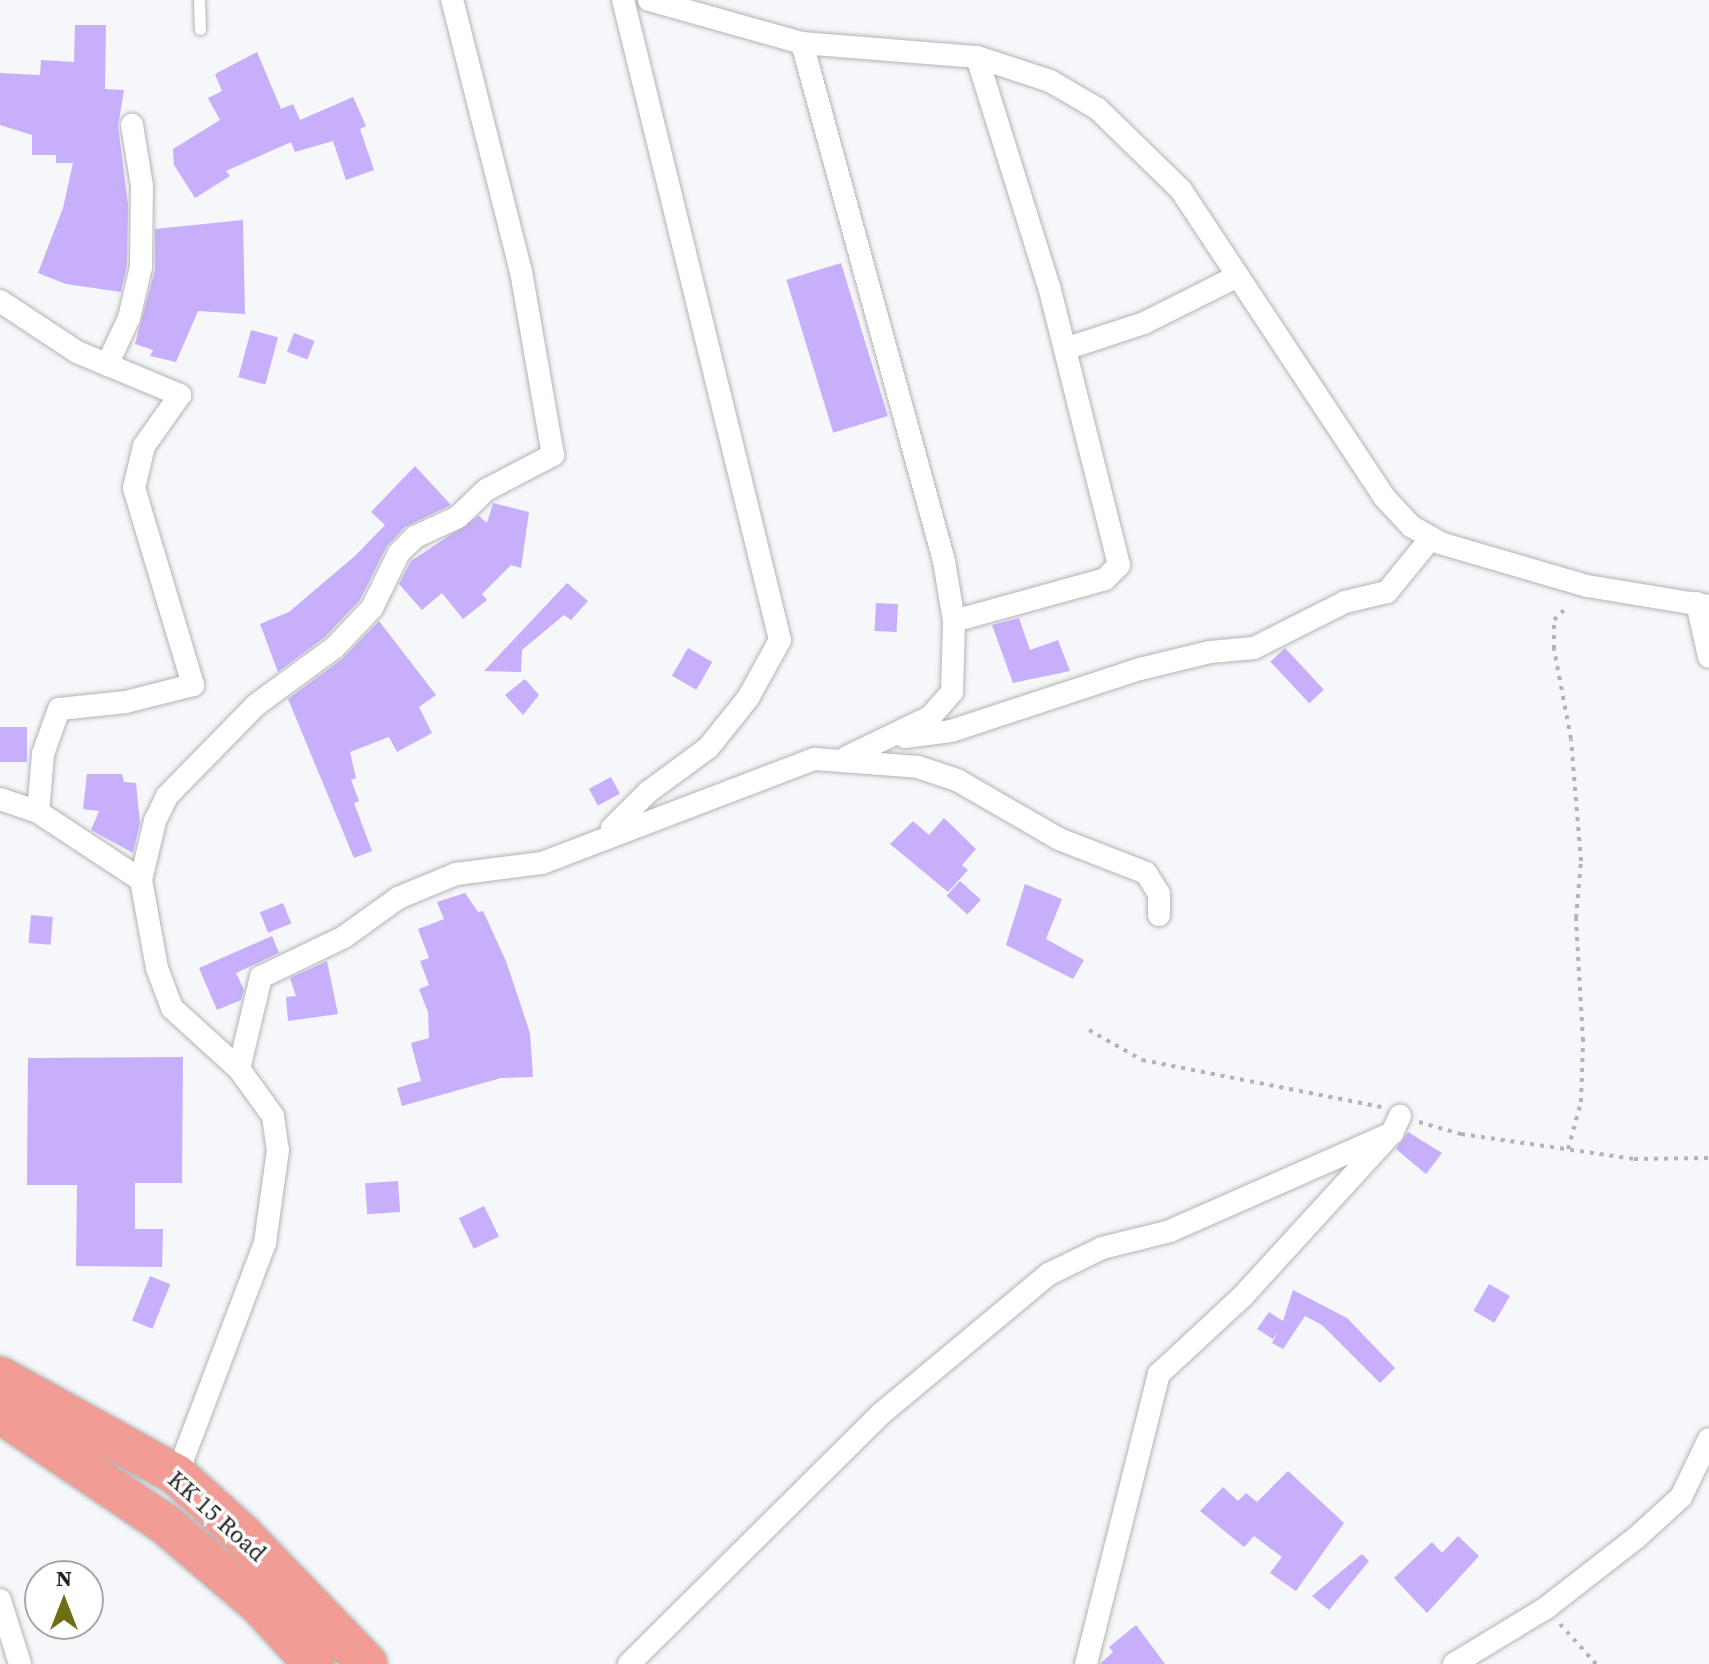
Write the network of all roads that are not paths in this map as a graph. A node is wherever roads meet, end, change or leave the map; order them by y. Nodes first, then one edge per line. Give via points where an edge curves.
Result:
1 (199, 0) edge
2 (452, 0) edge
3 (623, 0) edge
4 (649, 0) edge
5 (200, 29) dead end
6 (802, 43) junction
7 (977, 57) junction
8 (132, 125) dead end
9 (1236, 277) junction
10 (0, 301) edge
11 (1065, 349) junction
12 (107, 365) junction
13 (1431, 538) junction
14 (1703, 604) edge
15 (954, 621) junction
16 (1709, 657) edge
17 (892, 738) junction
18 (839, 760) junction
19 (0, 799) edge
20 (38, 812) junction
21 (604, 835) junction
22 (141, 880) junction
23 (1159, 915) dead end
24 (239, 1069) junction
25 (0, 1377) edge
26 (0, 1413) edge
27 (1709, 1439) edge
28 (177, 1475) junction
29 (0, 1600) edge
30 (20, 1664) edge
31 (314, 1664) edge
32 (367, 1664) edge
33 (629, 1664) edge
34 (1086, 1664) edge
35 (1454, 1664) edge

1 - 5 lane
2 - 22 street via 521,272 553,455 486,490 458,517 415,537 399,553 372,608 334,648 256,705 167,796 155,821
3 - 21 street via 780,640 748,698 708,748 648,792
4 - 6 street
6 - 7 street
6 - 15 street via 944,561
7 - 9 street via 1050,81 1098,109 1181,190
7 - 11 street
8 - 12 street via 142,186 141,267 129,318
9 - 11 street via 1144,323
9 - 13 street via 1384,497 1411,526
10 - 12 street via 46,336
11 - 15 street via 1119,565 1105,579
12 - 20 street via 180,395 144,446 134,488 193,685 126,702 59,709 43,754
13 - 14 street via 1587,586
13 - 17 street via 1387,592 1345,602 1254,648 1210,652 1140,669 951,731
14 - 16 street
15 - 17 street via 952,692 930,717
17 - 18 street
18 - 21 street via 791,766
18 - 23 street via 918,767 1001,801 1059,839 1146,873 1159,894
19 - 20 street
20 - 22 street
21 - 24 street via 542,863 456,874 422,887 344,937 261,977
22 - 24 street via 163,992 185,1021
24 - 28 street via 273,1116 278,1150 271,1204 255,1280 205,1393
25 - 28 highway, KK 15 Road
26 - 31 highway, KK 15 Road via 164,1523 259,1604
27 - 35 street via 1681,1497 1546,1608
28 - 32 highway, KK 15 Road
29 - 30 street
33 - 34 street via 882,1413 1049,1274 1102,1248 1170,1231 1396,1125 1242,1297 1159,1374

